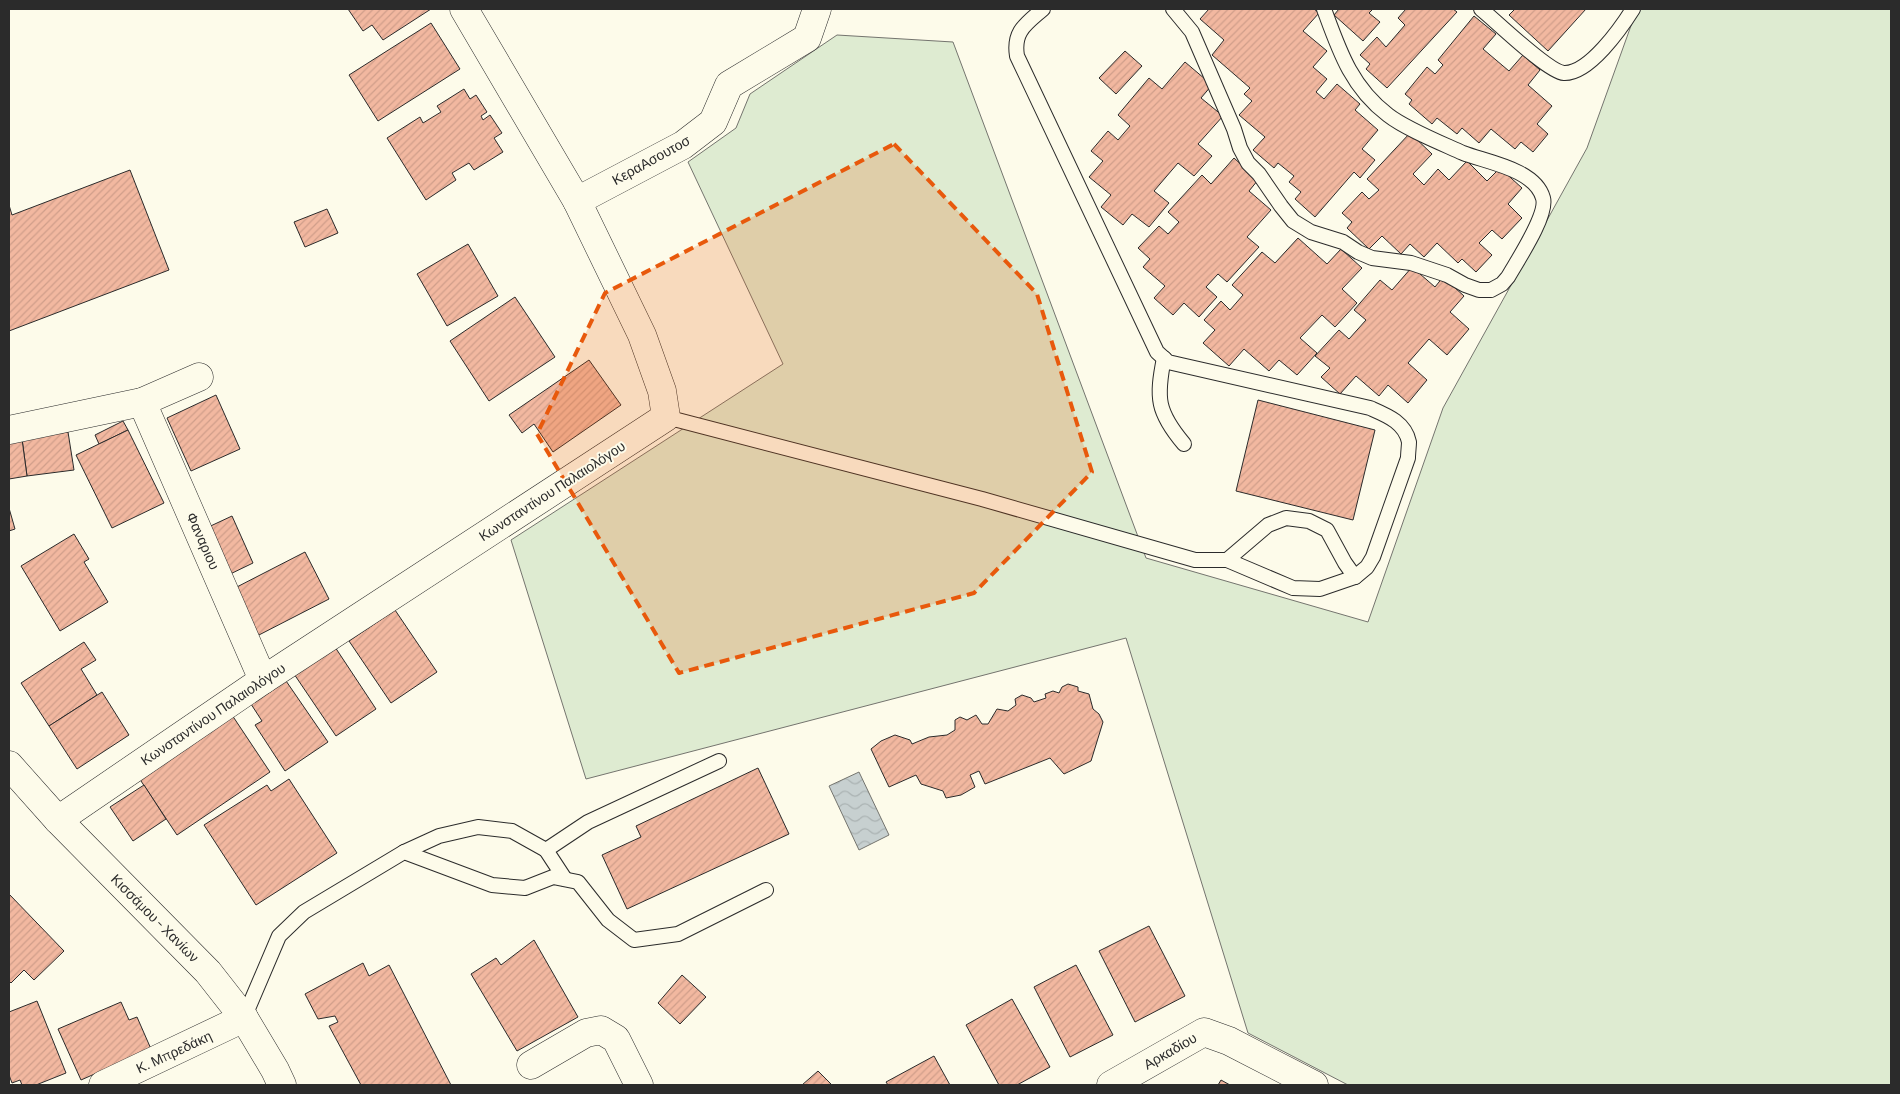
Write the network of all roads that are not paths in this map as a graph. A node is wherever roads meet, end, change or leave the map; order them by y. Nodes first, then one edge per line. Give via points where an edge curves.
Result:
1 (464, 9) edge
2 (817, 9) edge
3 (1043, 9) edge
4 (1173, 9) edge
5 (1324, 9) edge
6 (1481, 9) edge
7 (1633, 9) edge
8 (577, 201) junction
9 (1164, 358) junction
10 (198, 377) dead end
11 (142, 402) junction
12 (666, 417) junction
13 (9, 430) edge
14 (1184, 444) dead end
15 (1228, 560) junction
16 (1356, 577) junction
17 (263, 680) junction
18 (719, 760) dead end
19 (9, 766) edge
20 (58, 820) junction
21 (546, 850) junction
22 (404, 852) junction
23 (565, 879) junction
24 (766, 890) dead end
25 (244, 1018) junction
26 (531, 1066) dead end
27 (103, 1085) edge
28 (282, 1085) edge
29 (639, 1085) edge
30 (1111, 1085) edge
31 (1314, 1085) edge

1 - 8 street
2 - 8 street, ΚεραΑσουτοσ via 807,38 729,86 713,122 684,145
3 - 9 lane via 1023,26 1018,35 1015,44 1017,56 1158,352
4 - 5 lane via 1192,32 1248,163 1293,221 1372,258 1411,263 1479,290 1491,290 1502,284 1539,222 1543,198 1536,187 1506,166 1464,153 1388,115 1354,80
6 - 7 lane via 1551,68 1563,73 1588,62 1617,32
8 - 12 street via 642,335 662,391
9 - 14 lane via 1159,382 1160,404 1169,426
9 - 16 lane via 1181,366 1370,408 1390,417 1403,428 1409,442 1408,458 1373,557
10 - 11 street
11 - 13 street
11 - 17 street, Φαναριου
12 - 15 lane via 982,499 1195,560
12 - 17 street, Κωνσταντίνου Παλαιολόγου
15 - 16 lane via 1293,588 1320,589
15 - 16 lane via 1268,525 1286,518 1309,521 1327,530
17 - 20 street, Κωνσταντίνου Παλαιολόγου
18 - 21 lane via 588,822
19 - 20 street, Κισσάμου - Χανίων
20 - 25 street, Κισσάμου - Χανίων via 208,972
21 - 22 lane via 512,831 478,827 439,836
21 - 23 lane
22 - 23 lane via 492,886 525,888 554,877
22 - 25 lane via 304,912 279,936
23 - 24 lane via 578,882 608,920 634,940 678,934
25 - 27 street, Κ. Μπρεδάκη
25 - 28 street, Κισσάμου - Χανίων
26 - 29 street via 586,1033 601,1030 616,1039
30 - 31 street, Αρκαδίου via 1204,1032 1229,1040

